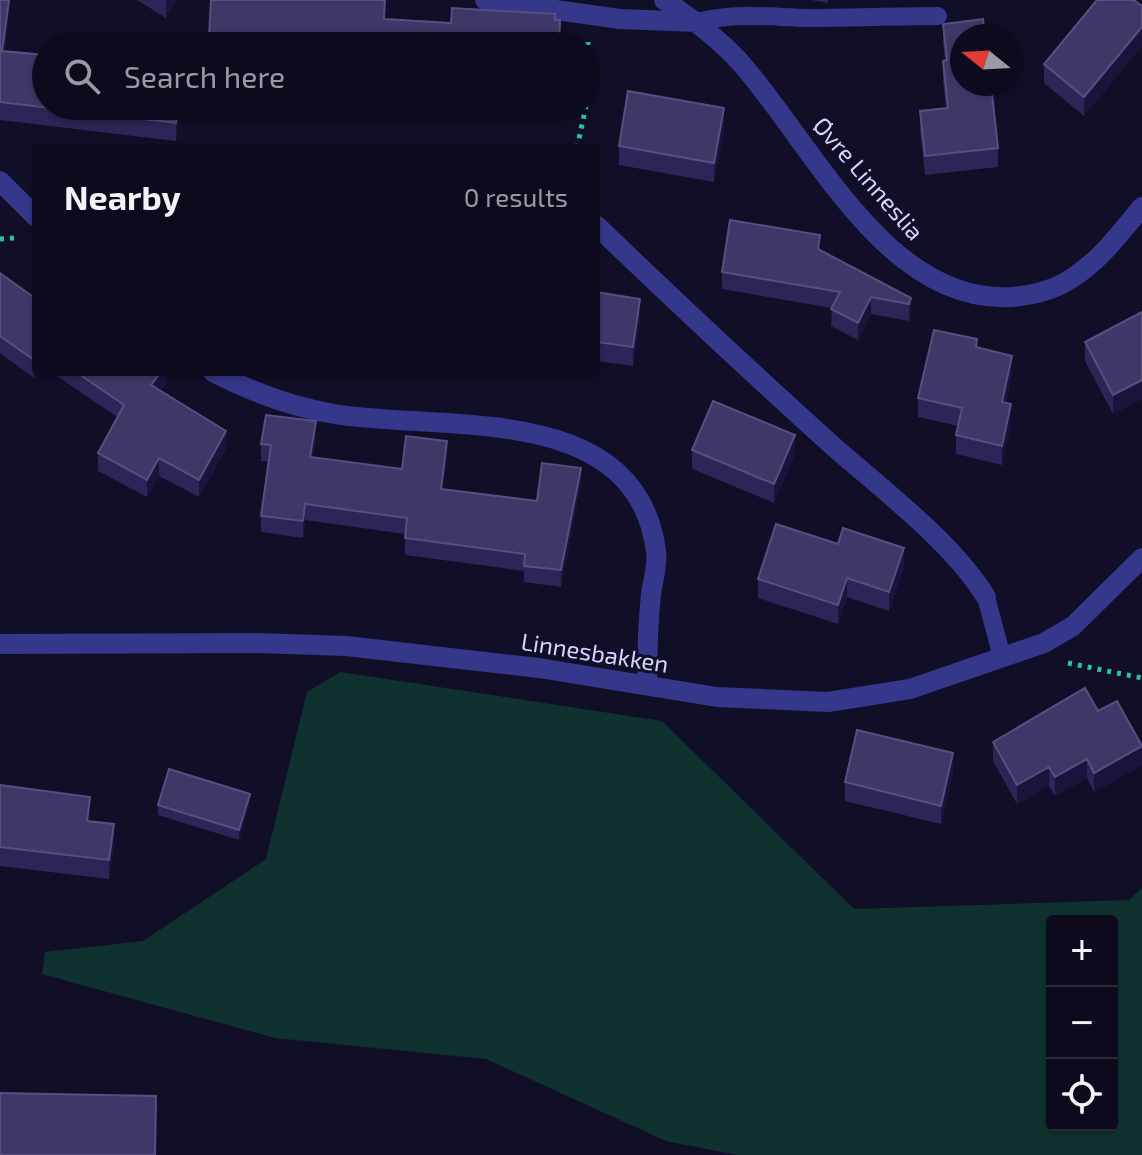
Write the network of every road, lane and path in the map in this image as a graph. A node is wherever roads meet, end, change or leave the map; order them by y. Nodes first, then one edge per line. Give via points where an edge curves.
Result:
1 (485, 0) edge
2 (664, 0) edge
3 (592, 14) junction
4 (938, 16) dead end
5 (698, 22) junction
6 (591, 32) edge
7 (583, 120) edge
8 (578, 144) edge
9 (0, 181) edge
10 (1142, 207) edge
11 (32, 213) edge
12 (600, 229) edge
13 (222, 376) edge
14 (1142, 558) edge
15 (986, 597) joint
16 (3, 642) edge
17 (1044, 643) junction
18 (1002, 657) junction
19 (1142, 678) edge
20 (647, 685) junction

1 - 3 street
2 - 5 street, Øvre Linneslia
3 - 5 street
3 - 6 path
4 - 5 lane via 741,14
5 - 10 street, Øvre Linneslia via 739,61 894,253 942,285 976,296 1051,290 1105,251
7 - 8 path
9 - 11 street
12 - 15 street via 912,516
13 - 20 street via 284,403 334,414 536,434 594,453 638,496 651,527 657,555
14 - 17 street, Linnesbakken via 1073,626
15 - 18 lane
16 - 20 street, Linnesbakken via 346,646
17 - 18 street, Linnesbakken
17 - 19 path via 1051,655 1072,664
18 - 20 street, Linnesbakken via 910,689 828,702 717,697

